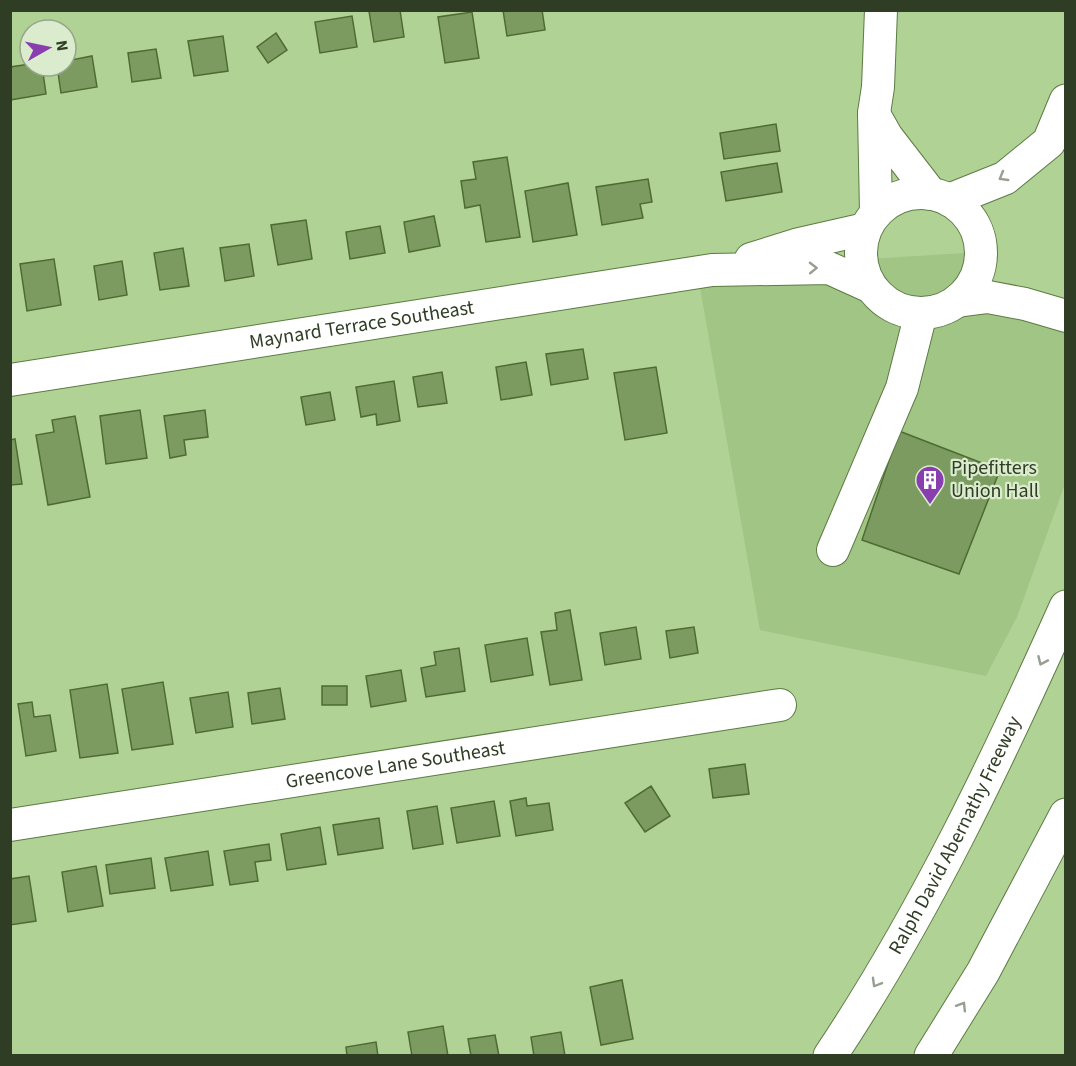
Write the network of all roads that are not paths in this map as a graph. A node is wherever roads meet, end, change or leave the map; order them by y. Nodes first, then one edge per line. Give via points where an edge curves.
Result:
1 (881, 10) edge
2 (1065, 101) edge
3 (874, 113) junction
4 (940, 197) junction
5 (871, 220) junction
6 (981, 249) junction
7 (712, 270) junction
8 (871, 287) junction
9 (957, 301) junction
10 (1025, 304) junction
11 (921, 313) junction
12 (1065, 315) edge
13 (10, 380) edge
14 (833, 550) dead end
15 (1065, 607) edge
16 (780, 705) dead end
17 (1065, 815) edge
18 (10, 825) edge
19 (831, 1056) edge
20 (931, 1056) edge

1 - 3 street
2 -> 4 highway via 1049,142 1005,178
3 - 4 street via 887,137
3 - 5 street
4 - 5 street via 911,193 892,200
4 - 6 street via 965,213 976,230
5 - 7 street, Maynard Terrace Southeast
5 - 8 street via 861,249
6 - 9 street via 971,286
6 - 10 street via 998,277
7 -> 8 street, Maynard Terrace Southeast via 830,268
7 - 13 street, Maynard Terrace Southeast
8 - 11 street via 884,301 902,310
9 - 10 street via 988,297
9 - 11 street via 940,310
10 - 12 street
11 - 14 street via 902,388
15 -> 19 highway, Ralph David Abernathy Freeway via 1018,714 922,904
16 - 18 street, Greencove Lane Southeast
20 -> 17 highway via 983,972

